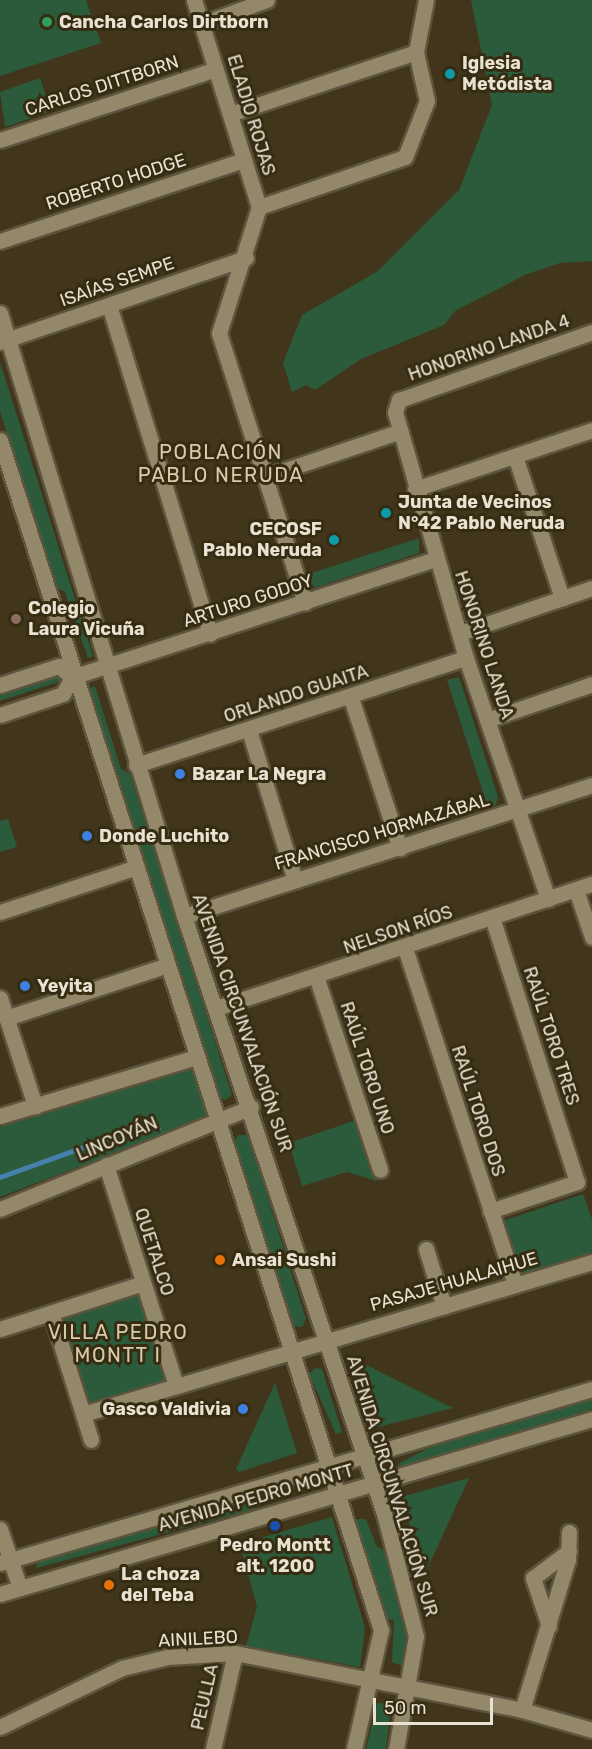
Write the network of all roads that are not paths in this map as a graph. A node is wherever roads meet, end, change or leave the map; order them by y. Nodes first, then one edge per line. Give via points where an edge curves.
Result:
1 (194, 0) edge
2 (267, 0) edge
3 (426, 0) edge
4 (201, 24) junction
5 (416, 52) junction
6 (216, 69) junction
7 (230, 114) junction
8 (0, 140) edge
9 (244, 160) junction
10 (259, 207) junction
11 (0, 241) edge
12 (246, 258) junction
13 (109, 305) junction
14 (0, 313) edge
15 (592, 332) edge
16 (4, 340) edge
17 (399, 400) joint
18 (592, 430) edge
19 (398, 432) junction
20 (0, 441) edge
21 (515, 456) junction
22 (264, 477) junction
23 (415, 489) junction
24 (436, 558) junction
25 (592, 588) edge
26 (562, 598) junction
27 (305, 603) junction
28 (460, 633) junction
29 (210, 634) junction
30 (466, 658) junction
31 (107, 666) junction
32 (74, 676) junction
33 (592, 684) edge
34 (0, 685) edge
35 (351, 698) junction
36 (0, 715) edge
37 (487, 720) junction
38 (249, 730) junction
39 (136, 765) junction
40 (592, 785) edge
41 (517, 810) junction
42 (400, 848) junction
43 (136, 867) junction
44 (295, 880) junction
45 (592, 884) edge
46 (576, 890) junction
47 (548, 899) junction
48 (0, 912) edge
49 (184, 916) junction
50 (492, 918) junction
51 (592, 938) edge
52 (405, 948) junction
53 (168, 965) junction
54 (317, 979) junction
55 (0, 998) edge
56 (216, 1008) junction
57 (6, 1018) junction
58 (197, 1057) junction
59 (34, 1106) junction
60 (251, 1107) junction
61 (0, 1116) edge
62 (217, 1119) junction
63 (106, 1165) junction
64 (380, 1170) dead end
65 (0, 1209) edge
66 (490, 1211) junction
67 (426, 1249) dead end
68 (592, 1262) edge
69 (144, 1283) junction
70 (515, 1286) junction
71 (444, 1306) junction
72 (51, 1313) junction
73 (0, 1329) edge
74 (328, 1340) junction
75 (291, 1351) junction
76 (176, 1386) junction
77 (592, 1389) edge
78 (83, 1414) junction
79 (592, 1419) edge
80 (91, 1440) dead end
81 (365, 1456) junction
82 (328, 1466) junction
83 (374, 1484) junction
84 (337, 1494) junction
85 (0, 1529) edge
86 (569, 1532) dead end
87 (569, 1551) junction
88 (5, 1561) edge
89 (20, 1588) junction
90 (0, 1594) edge
91 (549, 1626) junction
92 (235, 1653) junction
93 (369, 1682) junction
94 (410, 1689) junction
95 (522, 1710) junction
96 (0, 1727) edge
97 (592, 1730) edge
98 (213, 1749) edge
99 (354, 1749) edge
100 (396, 1749) edge

1 - 4 street, ELADIO ROJAS
2 - 4 street
3 - 5 street
4 - 6 street, ELADIO ROJAS
5 - 7 street
5 - 10 street via 427,101 405,157
6 - 7 street, ELADIO ROJAS
6 - 8 street, CARLOS DITTBORN
7 - 9 street, ELADIO ROJAS
9 - 10 street, ELADIO ROJAS
9 - 11 street, ROBERTO HODGE
10 - 12 street
12 - 13 street, ISAÍAS SEMPE
12 - 22 street via 219,333
13 - 16 street, ISAÍAS SEMPE
13 - 29 street
14 - 16 street, AVENIDA CIRCUNVALACIÓN SUR
15 - 17 street, HONORINO LANDA 4
16 - 31 street, AVENIDA CIRCUNVALACIÓN SUR
17 - 19 street, HONORINO LANDA
18 - 21 street
19 - 22 street
19 - 23 street, HONORINO LANDA
20 - 32 street
21 - 23 street
21 - 26 street
22 - 27 street
23 - 24 street, HONORINO LANDA
24 - 27 street, ARTURO GODOY
24 - 28 street, HONORINO LANDA
25 - 26 street
26 - 28 street
27 - 29 street, ARTURO GODOY
28 - 30 street, HONORINO LANDA
29 - 31 street, ARTURO GODOY
30 - 35 street, ORLANDO GUAITA
30 - 37 street, HONORINO LANDA
31 - 32 street, ARTURO GODOY
31 - 39 street, AVENIDA CIRCUNVALACIÓN SUR
32 - 34 street via 59,666
32 - 36 street via 63,694
32 - 43 street
33 - 37 street
35 - 38 street, ORLANDO GUAITA
35 - 42 street
37 - 41 street, HONORINO LANDA
38 - 39 street, ORLANDO GUAITA
38 - 44 street
39 - 49 street, AVENIDA CIRCUNVALACIÓN SUR
40 - 41 street, FRANCISCO HORMAZÁBAL
41 - 42 street, FRANCISCO HORMAZÁBAL
41 - 47 street, HONORINO LANDA
42 - 44 street, FRANCISCO HORMAZÁBAL
43 - 48 street
43 - 53 street
44 - 49 street, FRANCISCO HORMAZÁBAL
45 - 46 street, NELSON RÍOS
46 - 47 street, NELSON RÍOS
46 - 51 street
47 - 50 street, NELSON RÍOS
49 - 56 street, AVENIDA CIRCUNVALACIÓN SUR
50 - 52 street, NELSON RÍOS
50 - 66 street, RAÚL TORO TRES via 577,1182
52 - 54 street, NELSON RÍOS
52 - 66 street, RAÚL TORO DOS
53 - 57 street
53 - 58 street
54 - 56 street, NELSON RÍOS
54 - 64 street, RAÚL TORO UNO
55 - 57 street
56 - 60 street, AVENIDA CIRCUNVALACIÓN SUR
57 - 59 street
58 - 59 street
58 - 62 street
59 - 61 street
60 - 62 street, LINCOYÁN
60 - 74 street, AVENIDA CIRCUNVALACIÓN SUR
62 - 63 street, LINCOYÁN
62 - 75 street
63 - 65 street, LINCOYÁN
63 - 69 street, QUETALCO
66 - 70 street, RAÚL TORO DOS
67 - 71 street
68 - 70 street, PASAJE HUALAIHUE
69 - 72 street
69 - 76 street, QUETALCO
70 - 71 street, PASAJE HUALAIHUE
71 - 74 street, PASAJE HUALAIHUE
72 - 73 street
72 - 78 street
74 - 75 street, PASAJE HUALAIHUE
74 - 81 street, AVENIDA CIRCUNVALACIÓN SUR
75 - 76 street, PASAJE HUALAIHUE
75 - 82 street
76 - 78 street, PASAJE HUALAIHUE
77 - 81 street, AVENIDA PEDRO MONTT
78 - 80 street
79 - 83 street, AVENIDA PEDRO MONTT
81 - 82 street, AVENIDA PEDRO MONTT
81 - 83 street, AVENIDA CIRCUNVALACIÓN SUR
82 - 84 street
82 - 88 street, AVENIDA PEDRO MONTT
83 - 84 street, AVENIDA PEDRO MONTT
83 - 94 street, AVENIDA CIRCUNVALACIÓN SUR via 416,1636
84 - 89 street, AVENIDA PEDRO MONTT
84 - 93 street via 381,1630
85 - 88 street
86 - 87 street
87 - 91 street
87 - 91 street via 533,1578
88 - 89 street
89 - 90 street, AVENIDA PEDRO MONTT
91 - 95 street
92 - 93 street, AINILEBO
92 - 96 street, AINILEBO via 167,1658 122,1668
92 - 98 street, PEULLA
93 - 94 street, AINILEBO
93 - 99 street
94 - 95 street, AINILEBO
94 - 100 street, AVENIDA CIRCUNVALACIÓN SUR
95 - 97 street, AINILEBO

